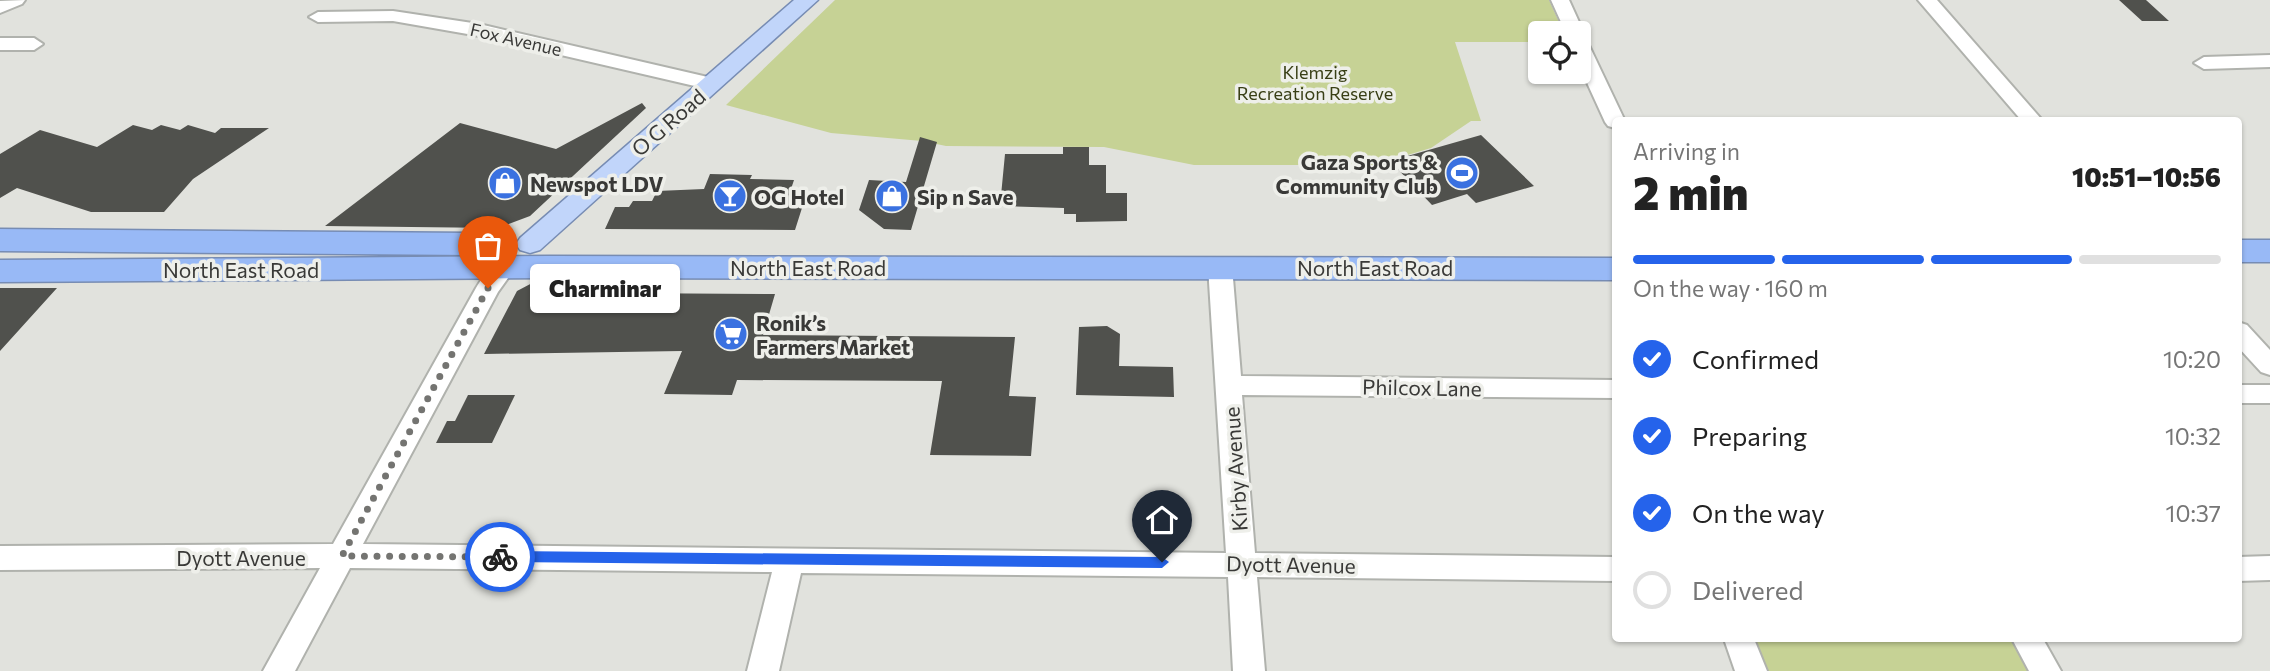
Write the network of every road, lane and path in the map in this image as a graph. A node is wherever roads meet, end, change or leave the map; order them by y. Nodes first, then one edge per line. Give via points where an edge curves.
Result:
1 (16, 0) edge
2 (807, 0) edge
3 (1560, 0) edge
4 (1927, 0) edge
5 (0, 8) edge
6 (318, 17) dead end
7 (1570, 21) edge
8 (0, 44) edge
9 (34, 44) dead end
10 (2270, 61) edge
11 (2204, 63) dead end
12 (1591, 69) edge
13 (712, 84) junction
14 (1613, 117) edge
15 (2029, 117) edge
16 (530, 244) junction
17 (5, 245) edge
18 (1612, 245) edge
19 (2242, 251) edge
20 (2270, 251) edge
21 (1220, 255) junction
22 (504, 267) junction
23 (1612, 269) edge
24 (0, 271) edge
25 (2242, 271) edge
26 (2270, 271) edge
27 (2242, 335) edge
28 (2270, 366) edge
29 (1229, 385) junction
30 (1612, 389) edge
31 (2242, 394) edge
32 (2270, 394) edge
33 (342, 556) junction
34 (0, 558) edge
35 (790, 559) junction
36 (1242, 563) junction
37 (2270, 568) edge
38 (1612, 569) edge
39 (2242, 569) edge
40 (1740, 642) edge
41 (2029, 642) edge
42 (278, 671) edge
43 (763, 671) edge
44 (1249, 671) edge
45 (1751, 671) edge
46 (2045, 671) edge

1 - 5 street
2 - 13 main road, O G Road
3 - 7 street
4 - 15 street
6 - 13 street, Fox Avenue via 393,16 454,26
8 - 9 street
10 - 11 street
12 - 14 street
13 - 16 main road, O G Road
16 - 17 highway, North East Road
16 - 21 highway, North East Road
16 - 22 highway
18 - 21 highway, North East Road
19 - 20 highway
21 - 22 highway, North East Road
21 - 23 highway, North East Road
21 - 29 street, Kirby Avenue
22 - 24 highway, North East Road
22 - 33 street via 488,288
25 - 26 highway
27 - 28 street
29 - 30 street, Philcox Lane
29 - 36 street, Kirby Avenue
31 - 32 street
33 - 34 street, Dyott Avenue
33 - 35 street, Dyott Avenue
33 - 42 street
35 - 36 street, Dyott Avenue
35 - 43 street
36 - 38 street, Dyott Avenue
36 - 44 street, Kirby Avenue
37 - 39 street
40 - 45 street
41 - 46 street

